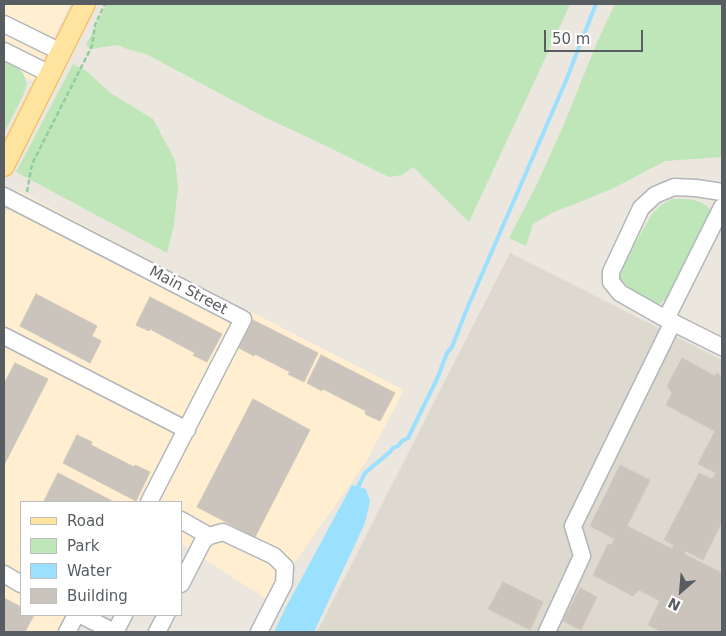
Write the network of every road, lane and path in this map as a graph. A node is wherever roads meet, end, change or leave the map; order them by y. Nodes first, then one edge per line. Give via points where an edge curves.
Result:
1 (85, 4) edge
2 (105, 4) edge
3 (4, 24) edge
4 (4, 51) edge
5 (61, 52) junction
6 (50, 74) junction
7 (4, 166) edge
8 (722, 192) edge
9 (4, 196) edge
10 (22, 205) junction
11 (722, 207) edge
12 (670, 320) junction
13 (4, 336) edge
14 (722, 347) edge
15 (187, 430) junction
16 (150, 501) edge
17 (182, 521) edge
18 (209, 536) junction
19 (4, 574) edge
20 (182, 582) edge
21 (20, 583) edge
22 (75, 616) edge
23 (83, 616) edge
24 (123, 616) edge
25 (165, 616) edge
26 (67, 632) edge
27 (114, 632) edge
28 (157, 632) edge
29 (259, 632) edge
30 (547, 632) edge

1 - 5 main road
2 - 10 path via 94,25 92,46 32,164
3 - 5 street
4 - 6 street
5 - 6 main road
6 - 7 main road
8 - 12 street via 674,187 655,195 642,208 611,272 611,282 620,294
9 - 10 street, Main Street
10 - 15 street, Main Street via 243,319
11 - 12 street
12 - 14 street
12 - 30 street via 572,526 582,556
13 - 15 street
15 - 16 street, Main Street
17 - 18 street
18 - 20 street
18 - 29 street via 223,532 274,556 284,566 284,583
19 - 21 street
22 - 26 street
23 - 27 street
24 - 27 street
25 - 28 street

